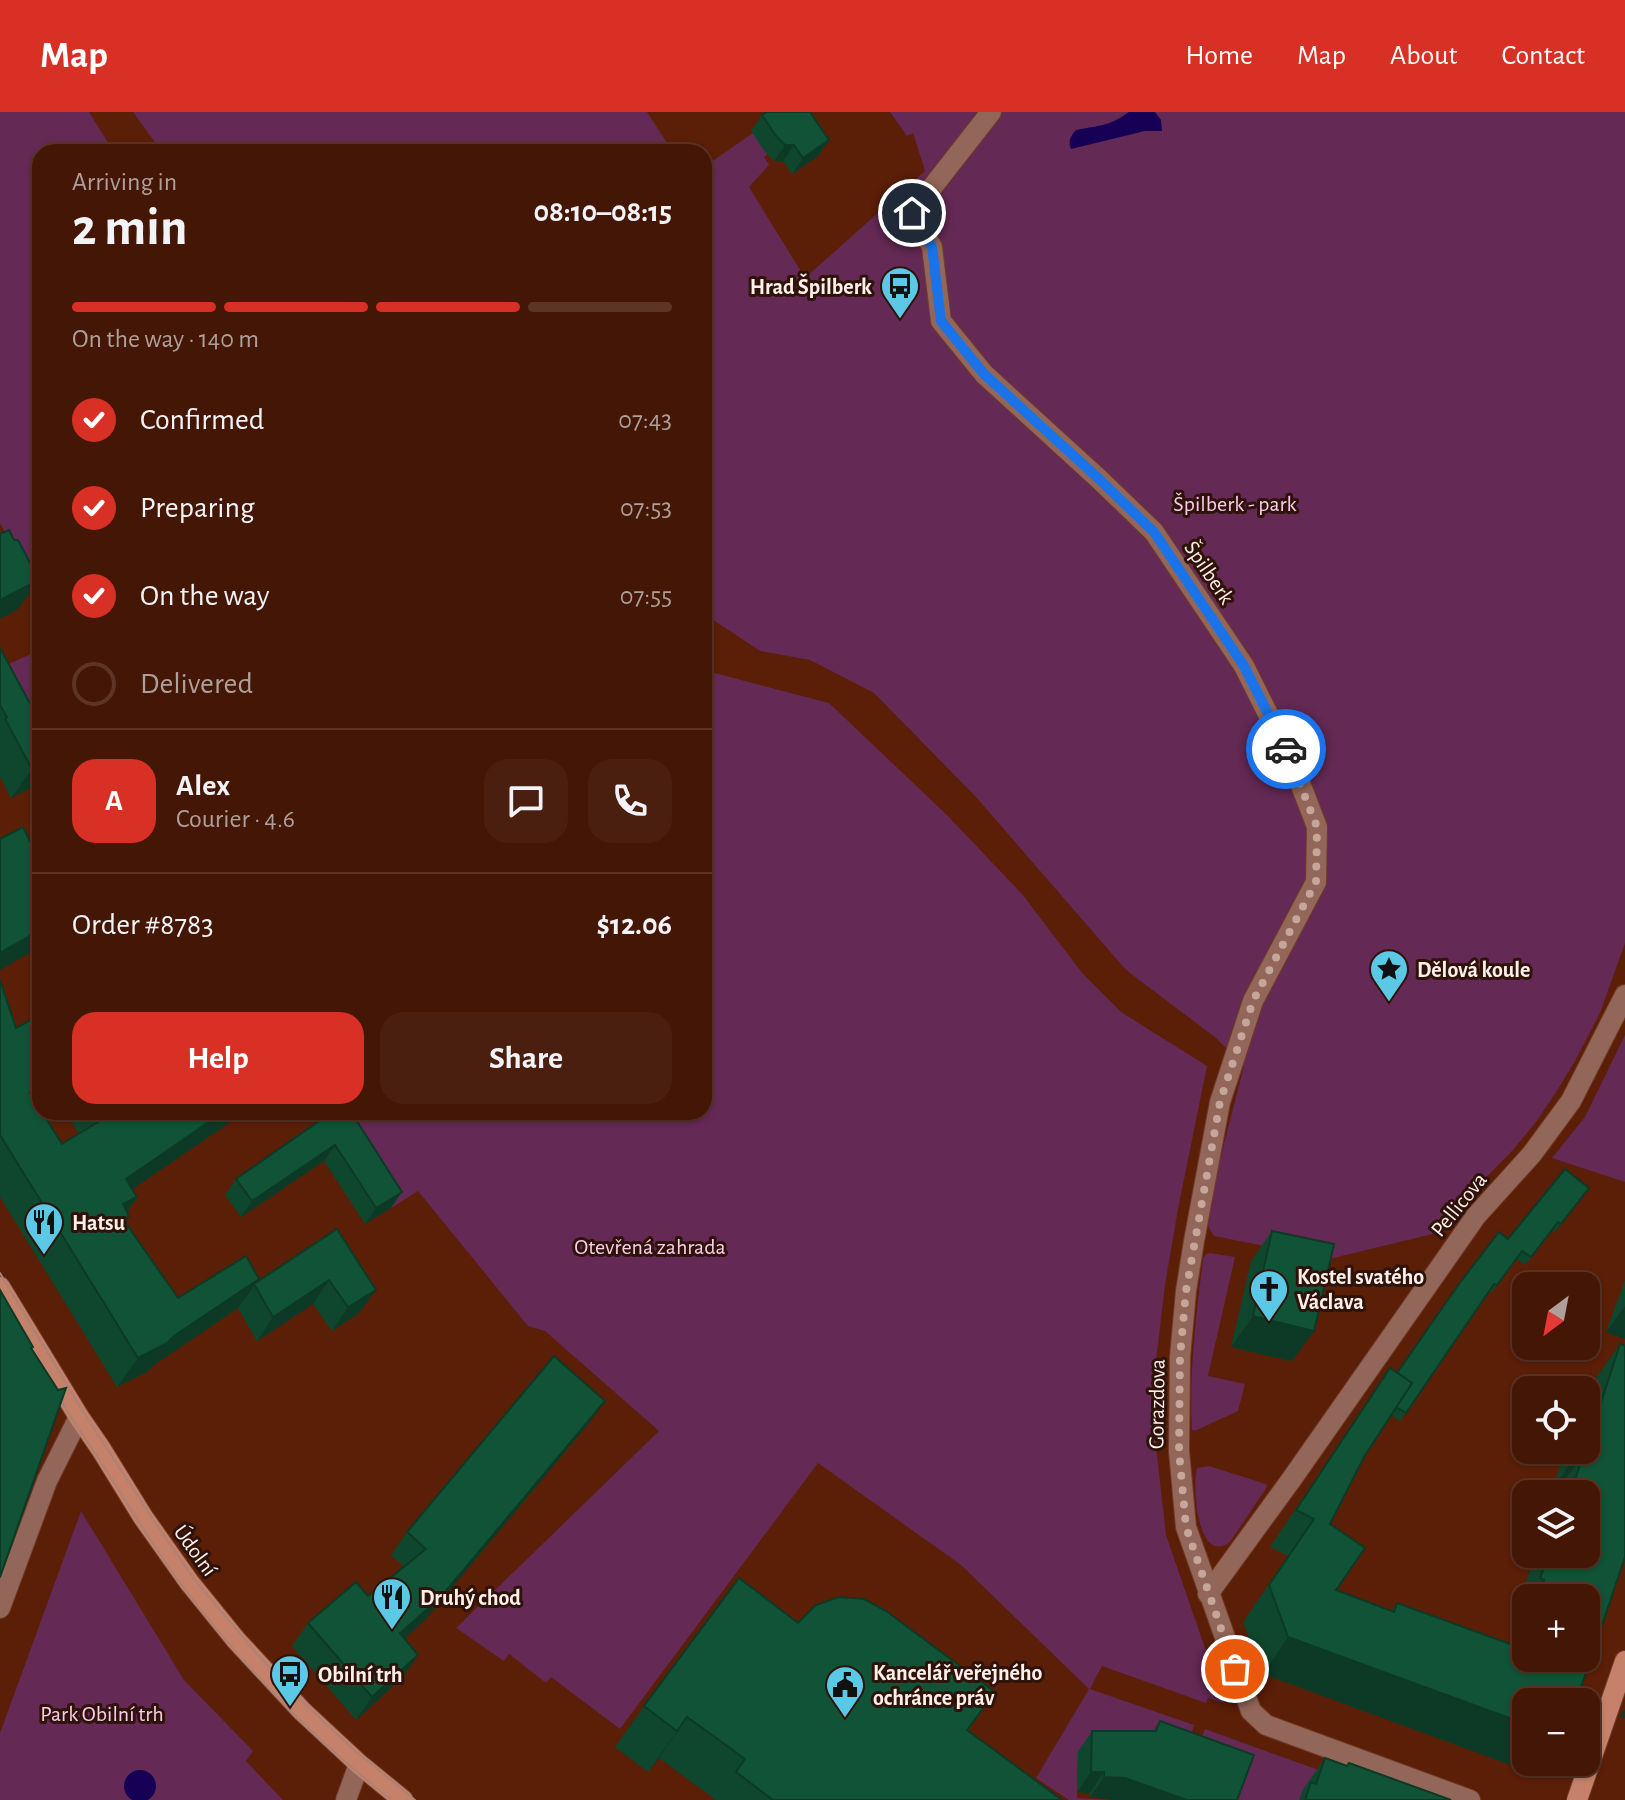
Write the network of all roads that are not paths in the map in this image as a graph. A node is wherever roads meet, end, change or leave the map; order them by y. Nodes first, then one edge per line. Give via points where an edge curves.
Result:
1 (991, 112) edge
2 (1625, 995) edge
3 (1253, 1001) joint
4 (0, 1287) edge
5 (79, 1417) junction
6 (1208, 1594) junction
7 (0, 1608) edge
8 (1625, 1661) edge
9 (359, 1764) junction
10 (346, 1800) edge
11 (403, 1800) edge
12 (1470, 1800) edge
13 (1577, 1800) edge

1 - 3 street, Špilberk via 912,213 932,247 941,321 984,374 1154,532 1244,666 1292,762 1317,827 1316,882
2 - 6 street, Pellicova via 1571,1101 1476,1216
3 - 6 street, Gorazdova via 1220,1102 1186,1291 1180,1357 1179,1451 1186,1527
4 - 5 street, Údolní
5 - 7 street via 47,1481
5 - 9 street, Údolní via 177,1566 236,1640
6 - 12 street, Gorazdova via 1251,1711 1266,1725
8 - 13 street
9 - 10 street
9 - 11 street, Údolní

